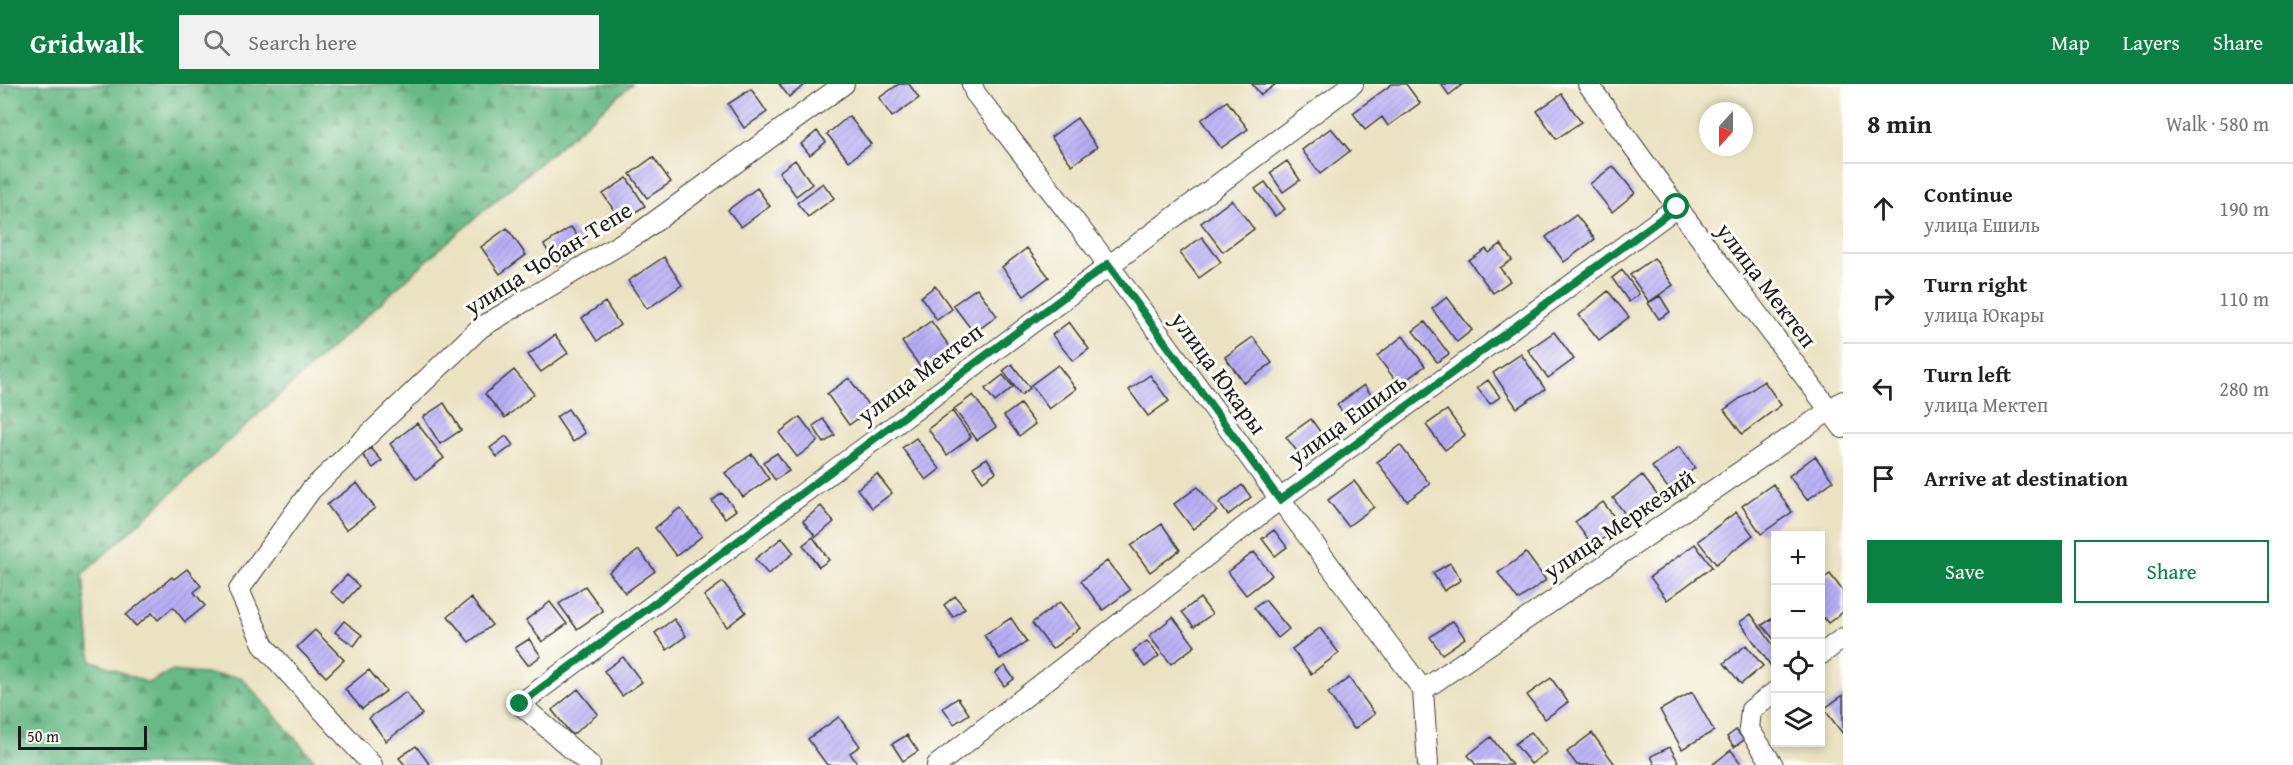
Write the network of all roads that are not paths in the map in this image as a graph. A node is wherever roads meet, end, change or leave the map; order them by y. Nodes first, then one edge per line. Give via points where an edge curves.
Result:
1 (844, 84) edge
2 (972, 84) edge
3 (1353, 84) edge
4 (1588, 84) edge
5 (1677, 207) junction
6 (1108, 264) junction
7 (1837, 406) edge
8 (1843, 428) edge
9 (1280, 500) junction
10 (1843, 638) edge
11 (1825, 652) edge
12 (1423, 690) junction
13 (1773, 693) edge
14 (372, 765) edge
15 (590, 765) edge
16 (937, 765) edge
17 (1428, 765) edge
18 (1773, 765) edge

1 - 14 street, улица Чобан-Тепе via 639,233 480,328 310,490 239,590 264,646
2 - 6 street, улица Юкары via 975,93
3 - 6 street, улица Мектеп
4 - 5 street, улица Мектеп
5 - 7 street, улица Мектеп
5 - 9 street, улица Ешиль
6 - 9 street, улица Юкары
6 - 15 street, улица Мектеп via 520,704
7 - 8 street, улица Мектеп
7 - 12 street, улица Меркезий
9 - 12 street, улица Юкары
9 - 16 street, улица Ешиль
10 - 11 street
12 - 17 street
13 - 18 street via 1751,710 1749,729

